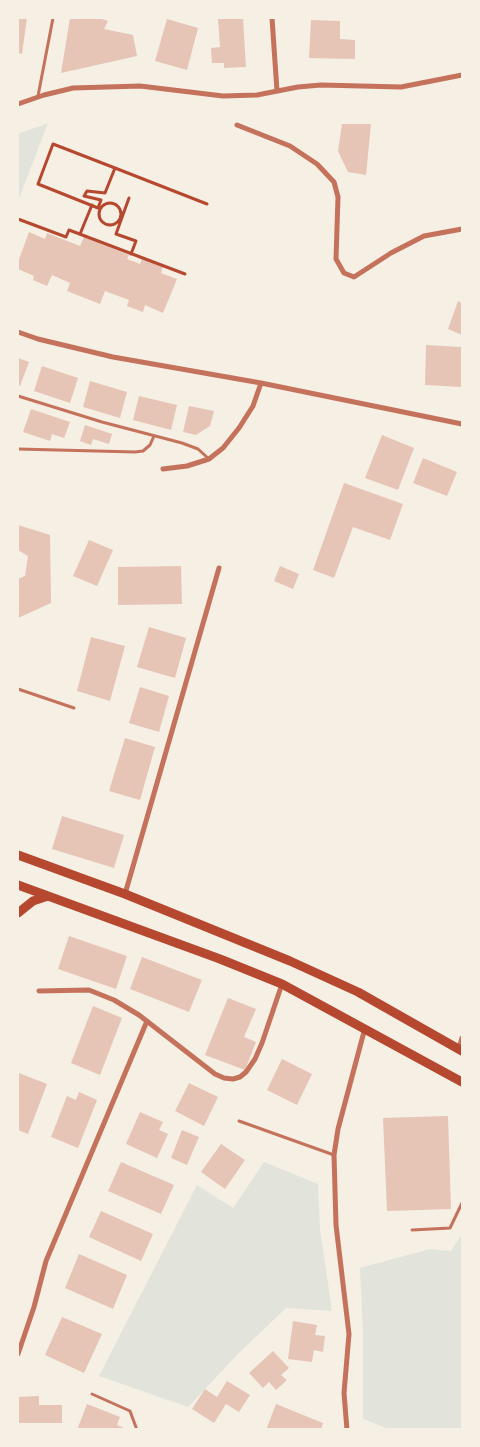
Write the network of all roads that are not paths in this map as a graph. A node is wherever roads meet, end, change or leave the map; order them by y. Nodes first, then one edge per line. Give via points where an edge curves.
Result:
1 (53, 18) edge
2 (272, 18) edge
3 (462, 75) edge
4 (277, 91) junction
5 (38, 97) junction
6 (18, 104) edge
7 (236, 125) dead end
8 (462, 229) edge
9 (18, 332) edge
10 (261, 383) junction
11 (18, 396) edge
12 (462, 424) edge
13 (154, 436) junction
14 (18, 449) edge
15 (209, 460) junction
16 (163, 470) dead end
17 (219, 568) dead end
18 (18, 689) edge
19 (74, 708) dead end
20 (18, 855) edge
21 (18, 884) edge
22 (125, 894) junction
23 (48, 896) junction
24 (18, 913) edge
25 (282, 984) junction
26 (38, 991) dead end
27 (146, 1021) junction
28 (365, 1028) junction
29 (462, 1038) edge
30 (461, 1050) edge
31 (462, 1082) edge
32 (239, 1121) dead end
33 (334, 1154) junction
34 (462, 1203) edge
35 (412, 1230) dead end
36 (18, 1354) edge
37 (92, 1394) dead end
38 (137, 1430) edge
39 (347, 1430) edge

1 - 5 lane
2 - 4 street
3 - 4 street via 401,87 321,84
4 - 5 street via 223,96 140,86 107,86 73,88
5 - 6 street
7 - 8 street via 290,146 317,164 334,182 338,197 336,259 344,273 354,277 390,253 424,236
9 - 10 street via 113,357
10 - 12 street
10 - 15 street via 253,406 239,428
11 - 13 lane
13 - 14 lane via 150,446 135,452
13 - 15 lane via 198,449
15 - 16 street
17 - 22 street
18 - 19 lane
20 - 22 main road
21 - 23 main road
22 - 30 main road via 358,992
23 - 24 main road via 33,901
23 - 25 main road
25 - 27 street via 255,1059 246,1072 233,1079 215,1074
25 - 28 main road
26 - 27 street via 89,990 114,1000
27 - 36 street via 46,1261
28 - 31 main road
28 - 33 street
29 - 30 street
32 - 33 lane
33 - 39 street via 336,1225 349,1334 344,1393
34 - 35 lane via 450,1228
37 - 38 lane via 130,1411

